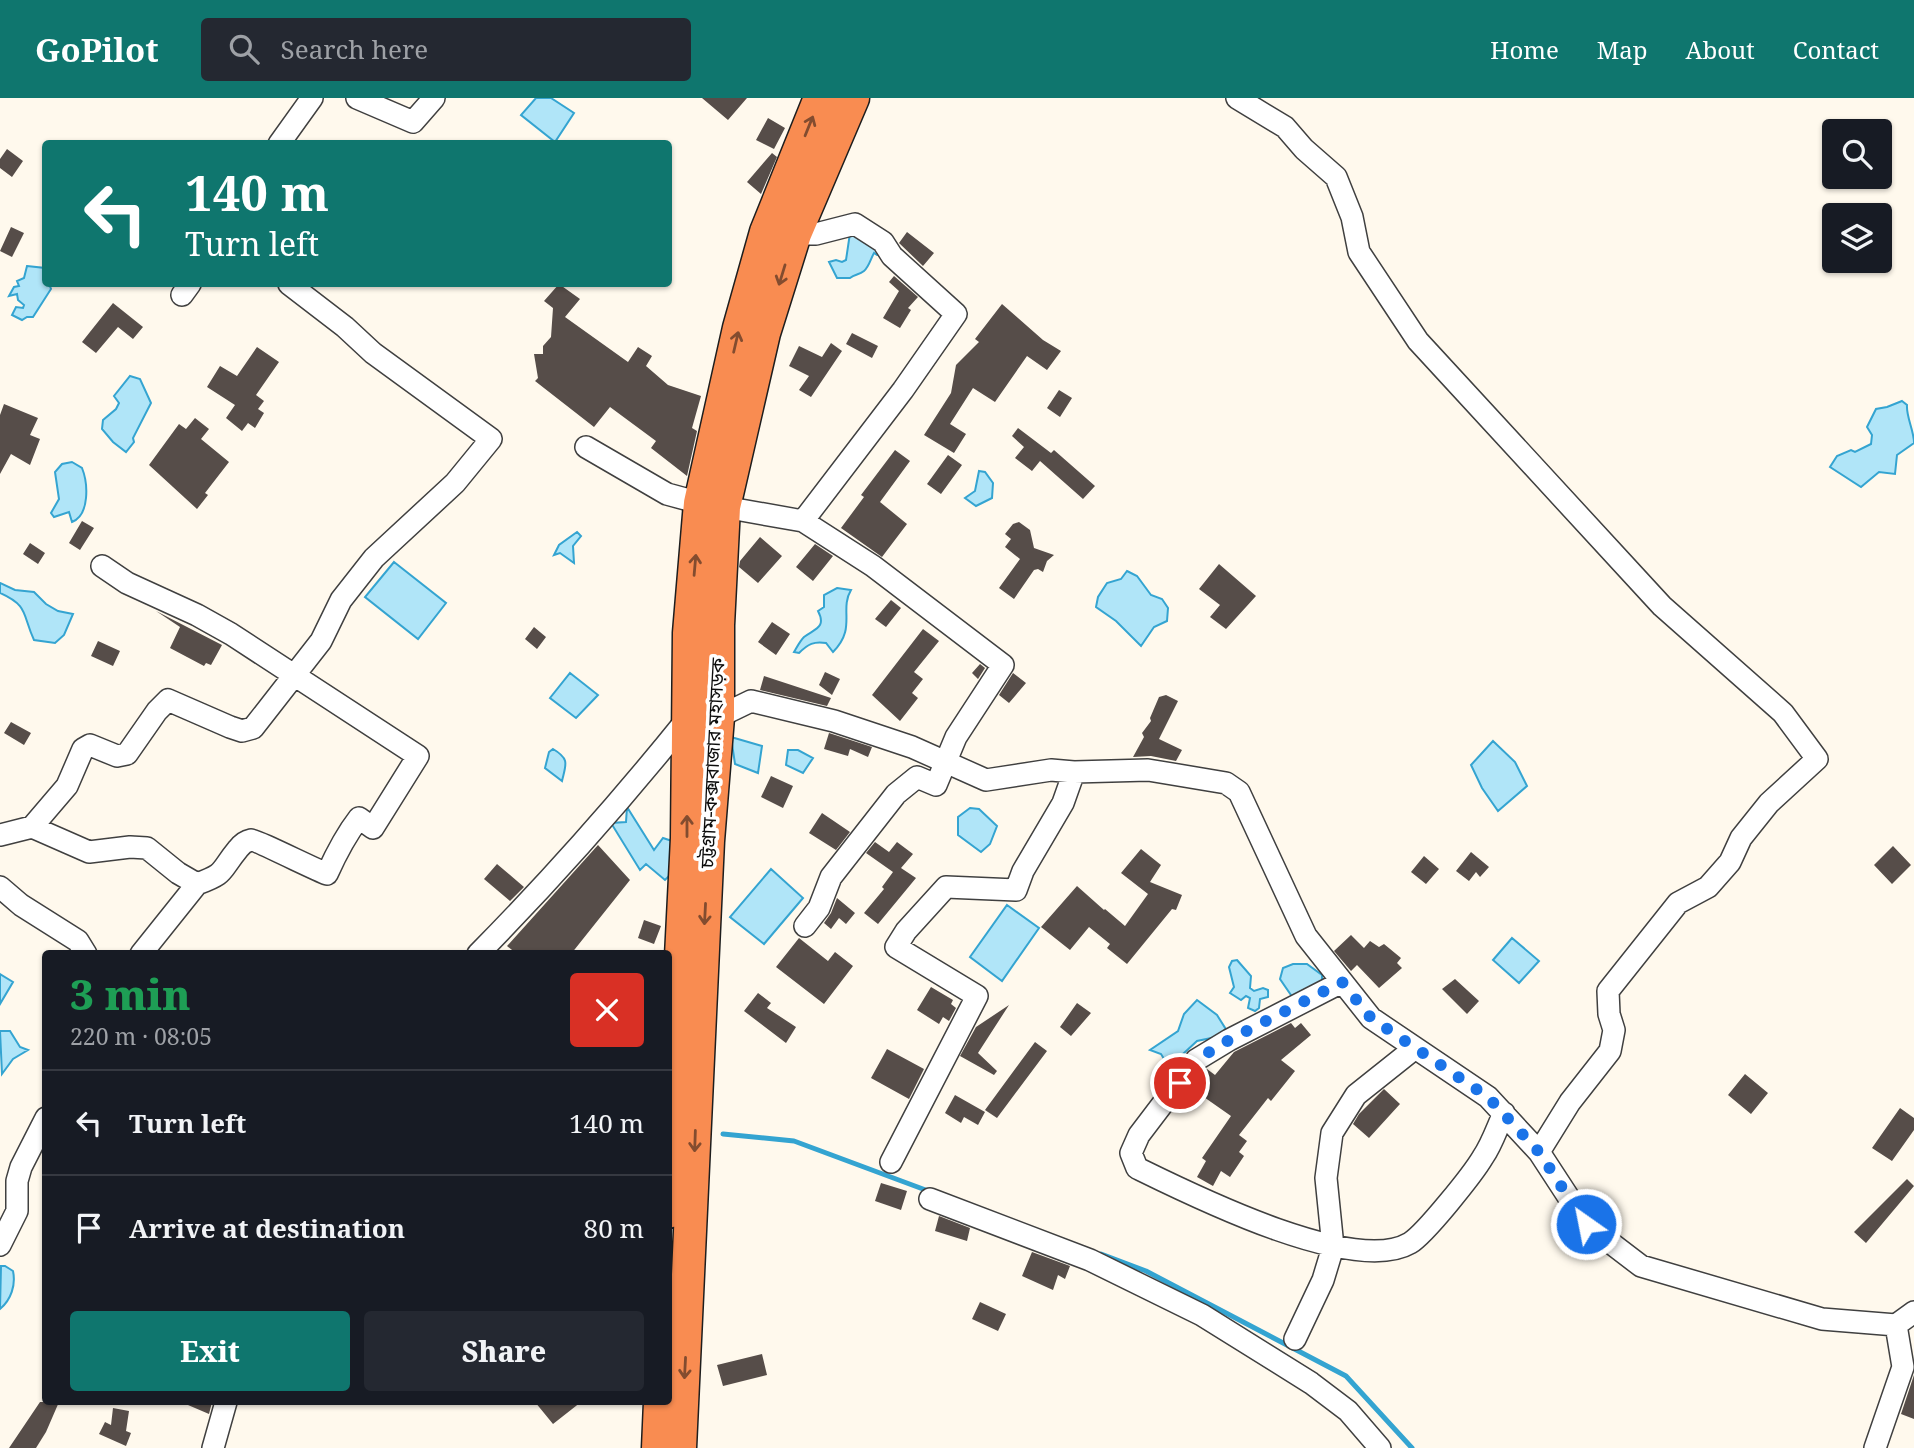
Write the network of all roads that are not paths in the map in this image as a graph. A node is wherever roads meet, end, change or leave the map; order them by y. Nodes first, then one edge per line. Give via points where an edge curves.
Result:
1 (312, 98) edge
2 (357, 98) edge
3 (434, 98) edge
4 (820, 98) edge
5 (853, 98) edge
6 (1237, 98) edge
7 (282, 140) edge
8 (795, 234) junction
9 (293, 287) edge
10 (586, 447) dead end
11 (712, 505) junction
12 (803, 521) junction
13 (102, 566) dead end
14 (292, 676) junction
15 (718, 718) junction
16 (687, 719) junction
17 (945, 761) junction
18 (1074, 772) junction
19 (32, 827) junction
20 (0, 835) edge
21 (197, 884) junction
22 (0, 887) edge
23 (805, 926) dead end
24 (84, 950) edge
25 (144, 950) edge
26 (482, 950) edge
27 (1342, 982) junction
28 (1415, 1048) junction
29 (1504, 1114) junction
30 (42, 1126) edge
31 (672, 1133) edge
32 (1539, 1152) junction
33 (891, 1162) dead end
34 (930, 1199) dead end
35 (0, 1245) edge
36 (1333, 1247) junction
37 (1905, 1319) edge
38 (1295, 1339) dead end
39 (225, 1405) edge
40 (660, 1405) edge
41 (213, 1448) edge
42 (658, 1448) edge
43 (680, 1448) edge
44 (1380, 1448) edge
45 (1875, 1448) edge

1 - 7 street
2 - 3 street via 413,122
11 -> 4 highway, চট্টগ্রাম-কক্সবাজার মহাসড়ক via 739,328 766,232
5 - 8 highway, চট্টগ্রাম-কক্সবাজার মহাসড়ক
6 - 32 street via 1285,127 1336,177 1352,217 1359,252 1418,341 1662,606 1783,713 1817,759 1769,803 1708,887 1678,903 1608,991 1614,1030 1610,1051
8 -> 11 highway, চট্টগ্রাম-কক্সবাজার মহাসড়ক
8 - 12 street via 855,224 883,242 892,256 956,314
9 - 14 street via 373,353 491,439 455,483 374,558 341,600 321,641
10 - 11 street via 667,494
11 - 12 street
11 - 15 highway, চট্টগ্রাম-কক্সবাজার মহাসড়ক
16 -> 11 highway, চট্টগ্রাম-কক্সবাজার মহাসড়ক via 689,633
12 - 17 street via 873,566 1003,666
13 - 14 street via 231,634
14 - 19 street via 253,728 242,731 167,700 127,754 117,756 90,745 83,750 66,786
14 - 21 street via 418,756 373,828 359,818 351,828 327,874 250,840 218,876
15 - 17 street via 751,701 834,721
15 -> 43 highway, চট্টগ্রাম-কক্সবাজার মহাসড়ক
16 - 26 street via 551,878
31 -> 16 highway, চট্টগ্রাম-কক্সবাজার মহাসড়ক via 687,838
17 - 18 street via 986,780 1051,770
17 - 23 street via 936,785 917,776 896,794 831,877 820,908
18 - 27 street via 1148,770 1226,783 1239,792 1306,936
18 - 33 street via 1063,803 1016,890 946,887 896,947 977,996
19 - 20 street
19 - 21 street via 89,852 146,848
21 - 25 street
22 - 24 street via 78,941
27 - 28 street via 1371,1018
27 - 36 street via 1196,1060 1139,1135 1131,1153 1137,1168 1221,1209
28 - 29 street via 1488,1097
28 - 36 street via 1356,1095 1332,1133 1326,1178
29 - 32 street
29 - 36 street via 1483,1158 1411,1242 1391,1251
30 - 35 street via 21,1167 17,1211
32 - 37 street via 1586,1224 1641,1266 1822,1319
34 - 44 street via 1090,1260 1202,1315 1348,1410
36 - 38 street
37 - 45 street via 1903,1367
39 - 41 street
40 - 42 highway

